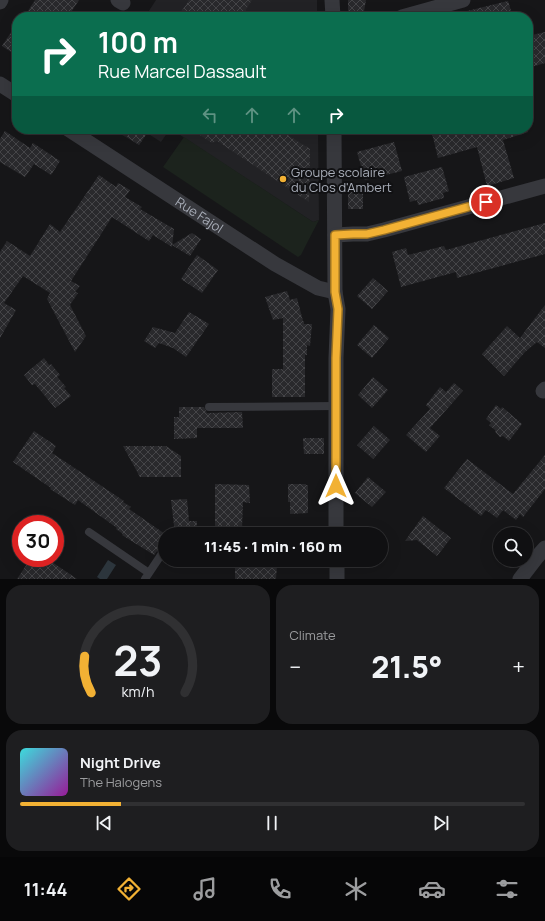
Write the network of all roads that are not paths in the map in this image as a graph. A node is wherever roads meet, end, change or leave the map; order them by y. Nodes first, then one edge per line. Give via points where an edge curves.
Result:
1 (332, 0) edge
2 (463, 0) edge
3 (333, 12) edge
4 (420, 12) edge
5 (0, 84) edge
6 (12, 92) edge
7 (76, 134) edge
8 (334, 134) edge
9 (545, 186) edge
10 (335, 235) junction
11 (335, 292) junction
12 (336, 406) junction
13 (210, 407) dead end
14 (336, 527) edge
15 (89, 532) dead end
16 (545, 548) edge
17 (158, 560) edge
18 (336, 567) edge
19 (147, 576) edge
20 (337, 579) edge
21 (520, 579) edge

1 - 3 street
2 - 4 street
5 - 6 street
7 - 11 street, Rue Fajol via 275,264 318,288
8 - 10 street
9 - 10 street via 367,234
10 - 11 street
11 - 12 street via 338,309
12 - 13 lane
12 - 14 street
15 - 19 lane
16 - 21 street
17 - 19 lane
18 - 20 street

